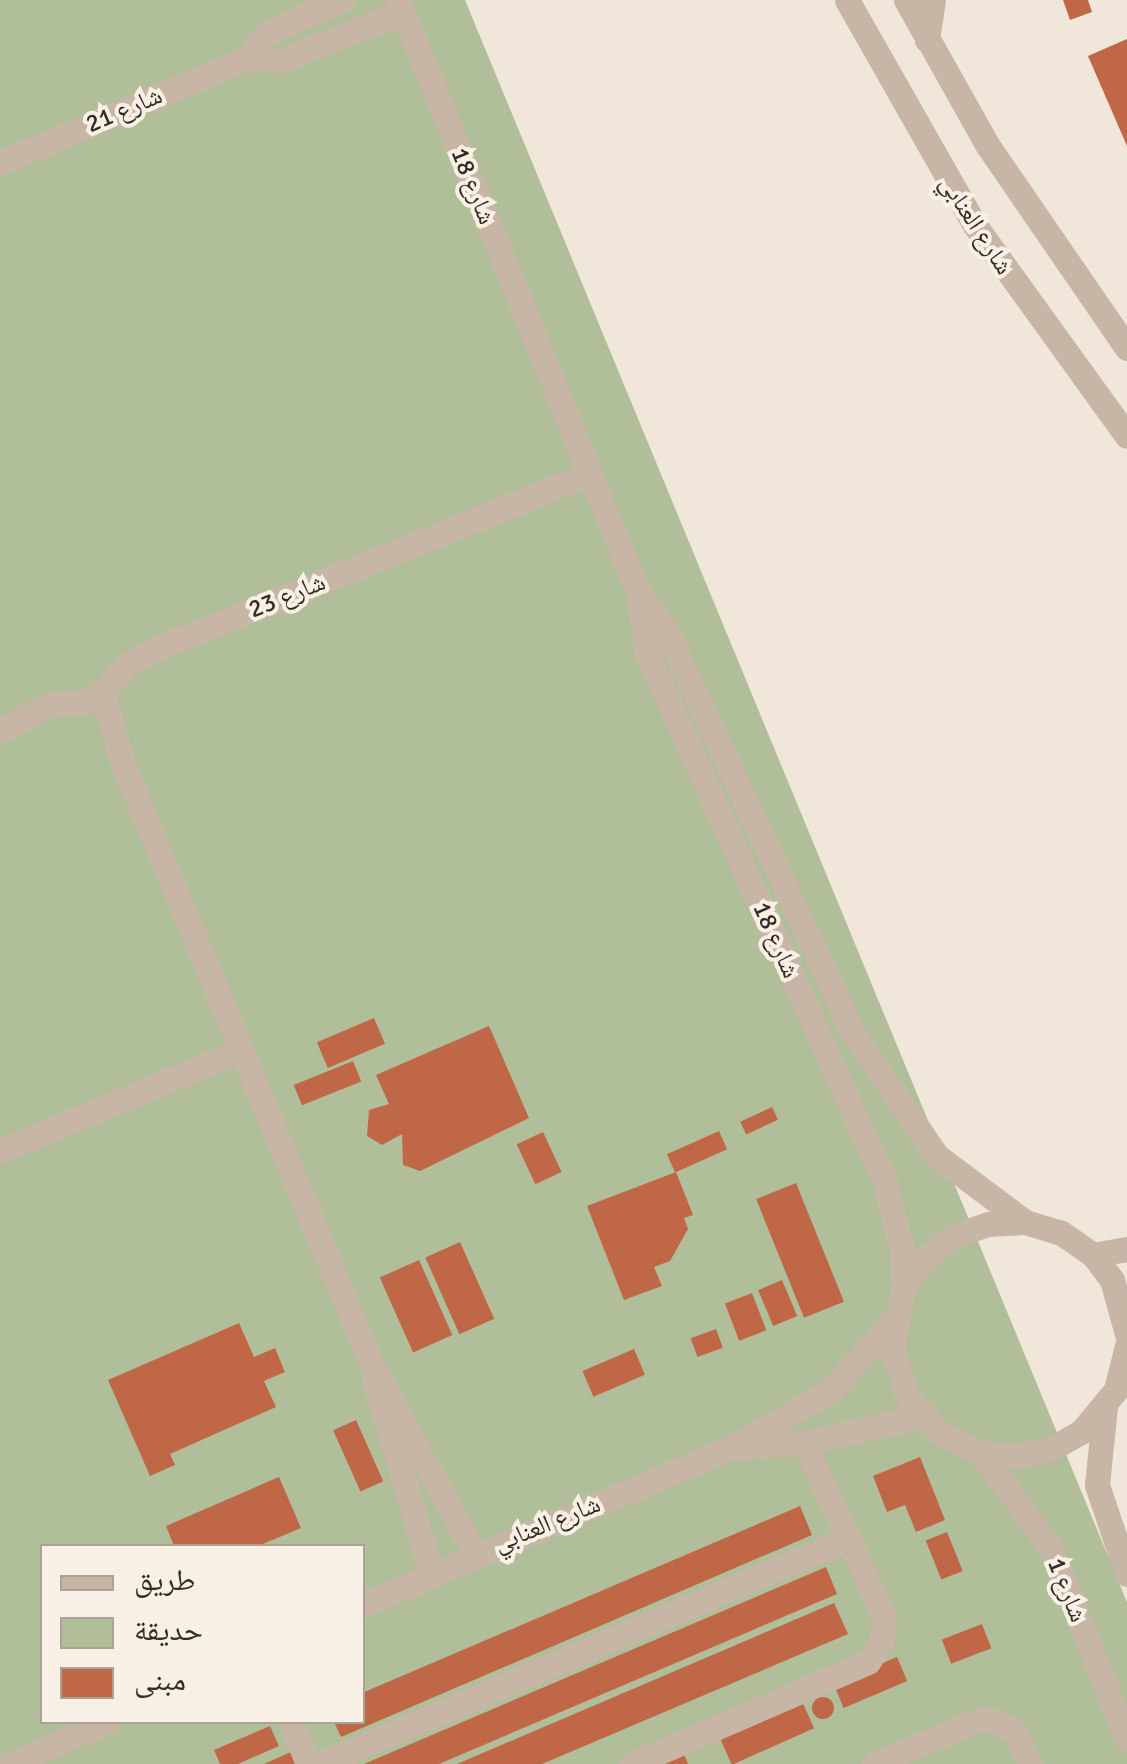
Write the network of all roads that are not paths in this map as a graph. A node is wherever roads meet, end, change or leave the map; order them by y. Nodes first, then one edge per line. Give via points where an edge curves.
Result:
1 (342, 0) edge
2 (847, 0) edge
3 (906, 0) edge
4 (934, 0) edge
5 (400, 6) edge
6 (927, 40) junction
7 (247, 58) junction
8 (0, 162) edge
9 (1127, 348) edge
10 (1127, 436) edge
11 (589, 474) junction
12 (639, 594) junction
13 (103, 694) junction
14 (0, 731) edge
15 (242, 1050) junction
16 (0, 1151) edge
17 (1025, 1222) junction
18 (1127, 1249) edge
19 (1092, 1255) junction
20 (904, 1289) junction
21 (894, 1321) junction
22 (1127, 1334) edge
23 (1126, 1362) edge
24 (371, 1363) junction
25 (1105, 1408) junction
26 (921, 1416) junction
27 (804, 1443) junction
28 (733, 1448) junction
29 (982, 1453) junction
30 (847, 1540) junction
31 (474, 1554) junction
32 (431, 1573) junction
33 (1127, 1574) edge
34 (365, 1604) edge
35 (102, 1724) edge
36 (292, 1724) edge
37 (1127, 1740) edge
38 (16, 1763) edge
39 (308, 1764) edge
40 (320, 1764) edge
41 (632, 1764) edge
42 (874, 1764) edge
43 (1030, 1764) edge

1 - 7 street, شارع 21 via 266,33
2 - 10 street, شارع العنابي via 974,224
3 - 6 street
4 - 6 street
5 - 7 street, شارع 21 via 278,62
5 - 11 street, شارع 18
6 - 9 street via 1054,248
7 - 8 street, شارع 21
11 - 12 street, شارع 18
11 - 13 street, شارع 23 via 153,650 127,665
12 - 17 street, شارع 18 via 666,630 830,986 883,1083 937,1156
12 - 20 street, شارع 18 via 646,650 884,1180 902,1250
13 - 14 street via 45,706
13 - 15 street via 124,768
15 - 16 street
15 - 24 street
17 - 19 street via 1061,1233
17 - 20 street via 988,1224 953,1236 924,1259
18 - 19 street
19 - 22 street via 1112,1280
20 - 21 street
21 - 26 street via 897,1372
21 - 28 street, شارع العنابي via 831,1390
23 - 25 street
24 - 31 street
24 - 32 street
25 - 29 street via 1051,1449
25 - 33 street via 1098,1485
26 - 27 street, شارع العنابي
26 - 29 street via 939,1433
27 - 28 street, شارع العنابي
27 - 30 street
28 - 31 street, شارع العنابي
29 - 37 street, شارع 1 via 1052,1552
30 - 40 street
30 - 41 street via 884,1616 882,1641 868,1662
31 - 32 street, شارع العنابي
32 - 34 street, شارع العنابي
35 - 38 street
36 - 39 street
42 - 43 street via 984,1718 1014,1730

